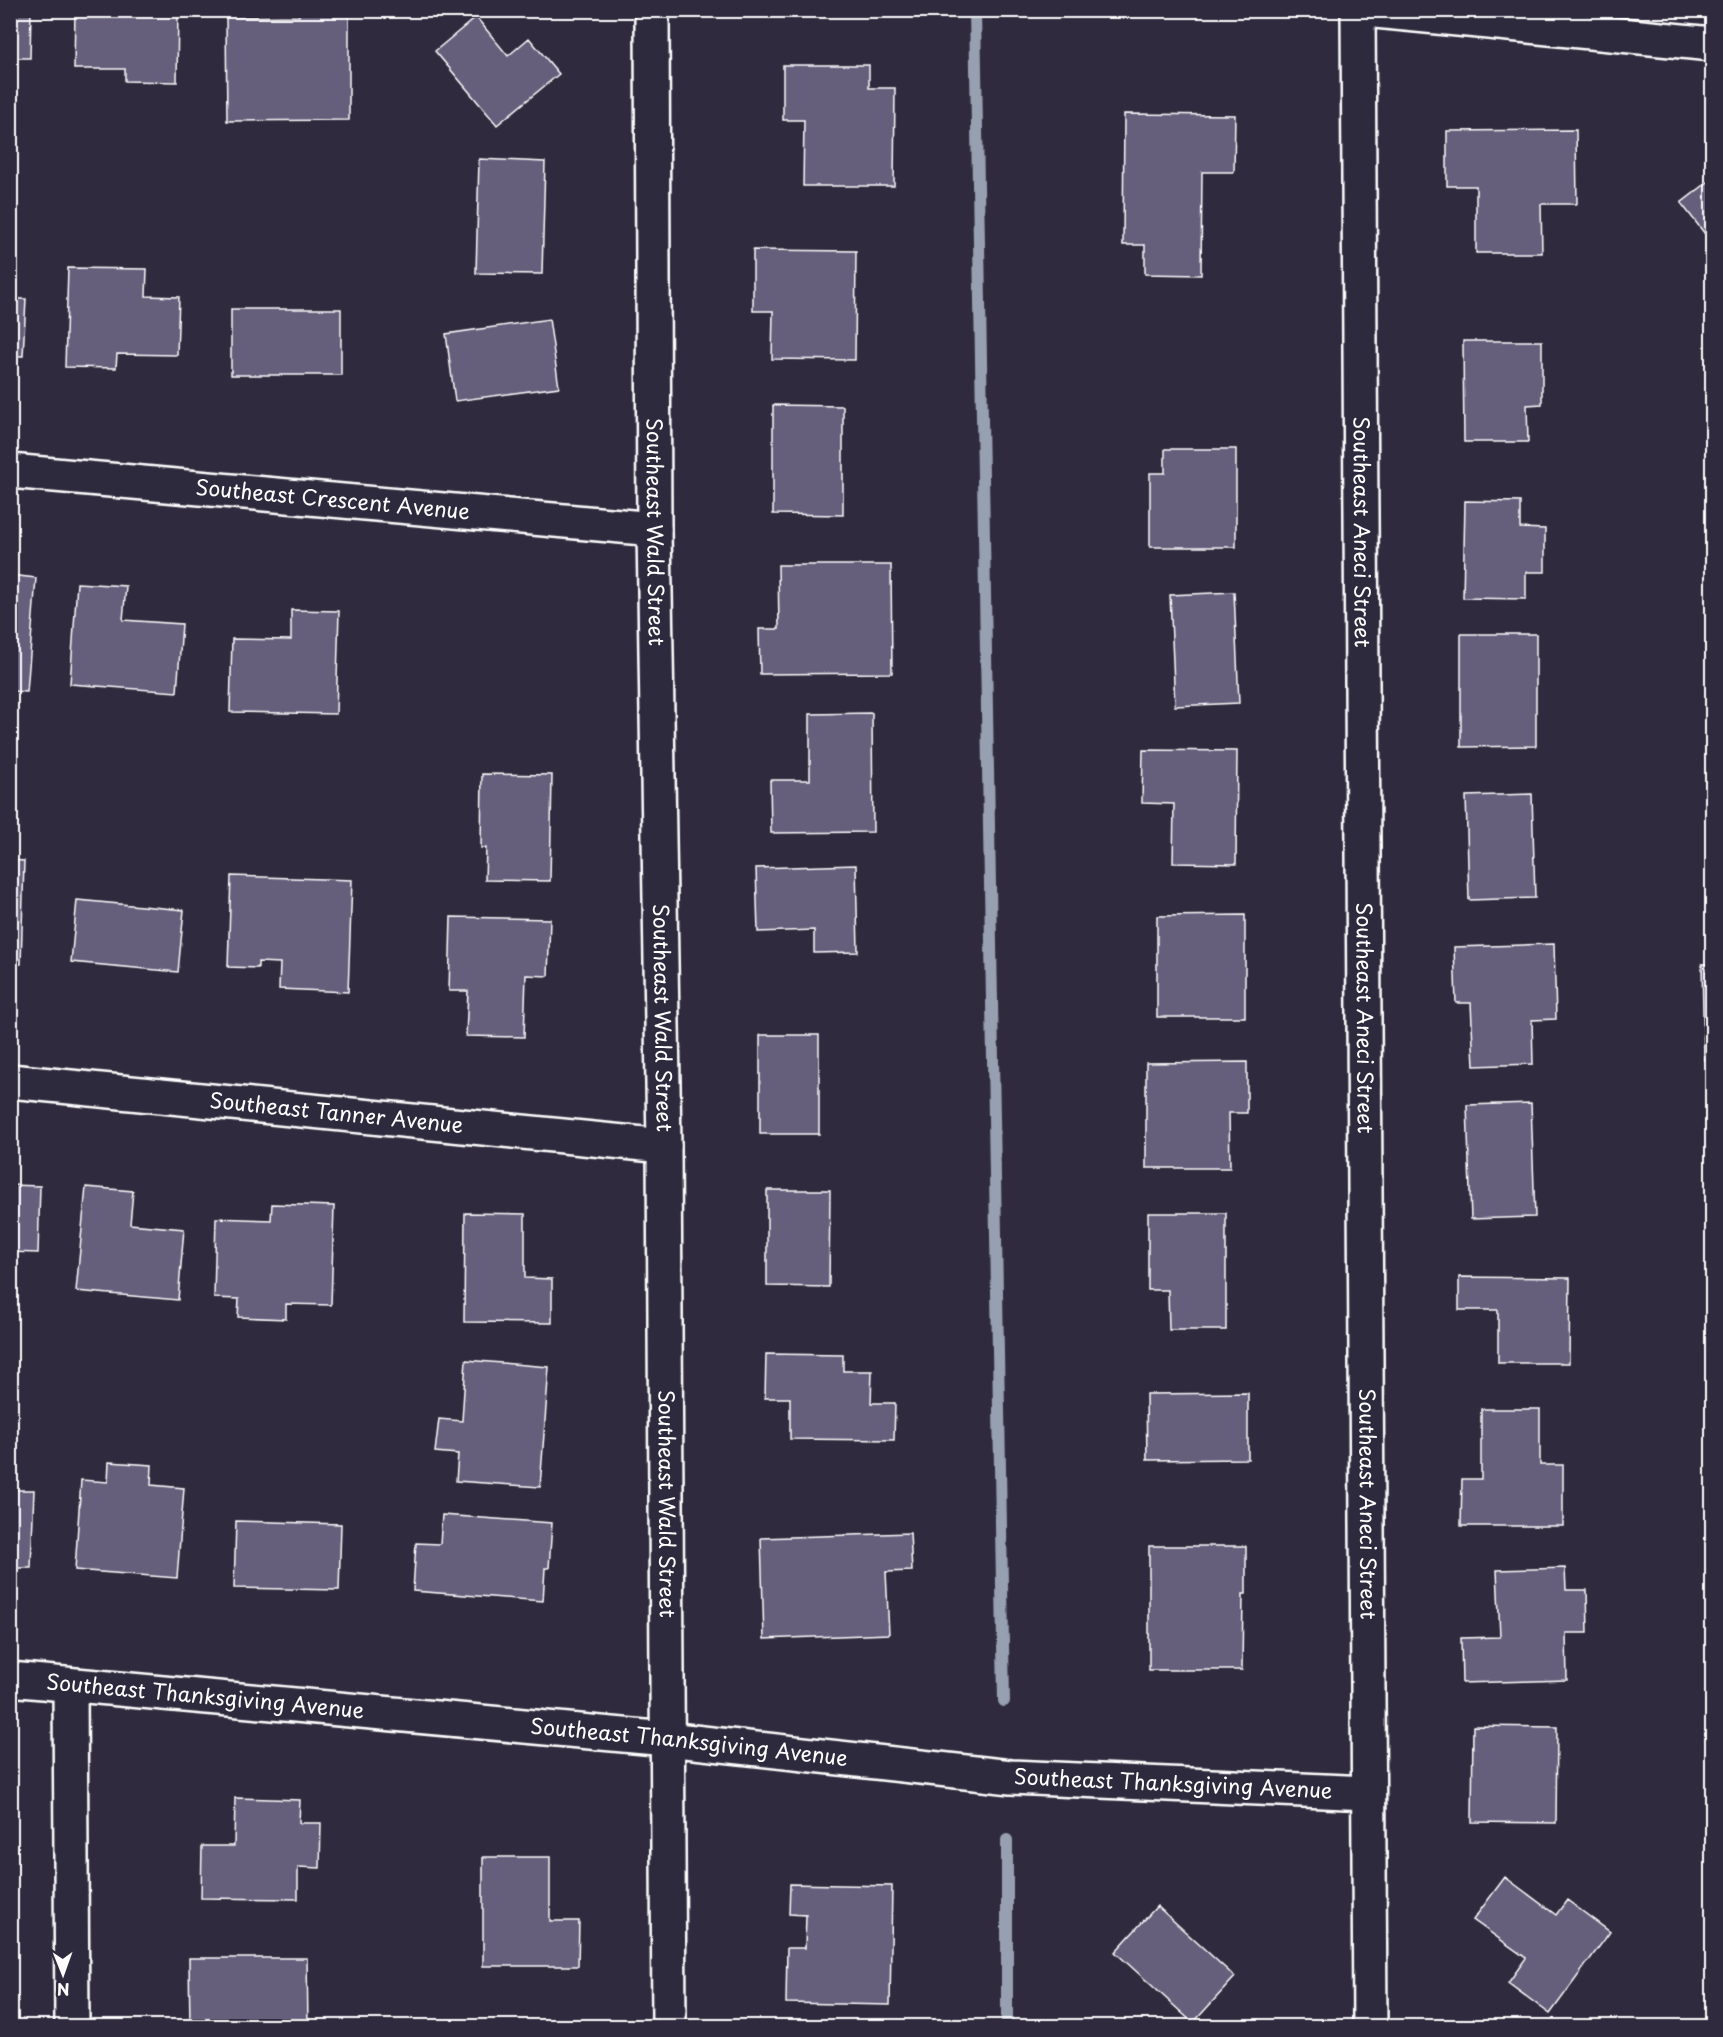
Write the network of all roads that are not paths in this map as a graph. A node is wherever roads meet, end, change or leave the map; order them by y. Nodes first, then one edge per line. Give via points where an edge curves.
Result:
1 (652, 10) edge
2 (1358, 10) edge
3 (1365, 10) edge
4 (1713, 44) edge
5 (10, 471) edge
6 (654, 529) junction
7 (10, 1081) edge
8 (664, 1146) junction
9 (10, 1679) edge
10 (70, 1685) junction
11 (667, 1739) junction
12 (1368, 1793) junction
13 (72, 2026) edge
14 (669, 2026) edge
15 (1370, 2026) edge

1 - 6 street, Southeast Wald Street
2 - 12 street, Southeast Aneci Street
3 - 4 street
5 - 6 street, Southeast Crescent Avenue
6 - 8 street, Southeast Wald Street
7 - 8 street, Southeast Tanner Avenue
8 - 11 street, Southeast Wald Street
9 - 10 street, Southeast Thanksgiving Avenue
10 - 11 street, Southeast Thanksgiving Avenue
10 - 13 street
11 - 12 street, Southeast Thanksgiving Avenue via 1011,1777
11 - 14 street, Southeast Wald Street
12 - 15 street, Southeast Aneci Street

